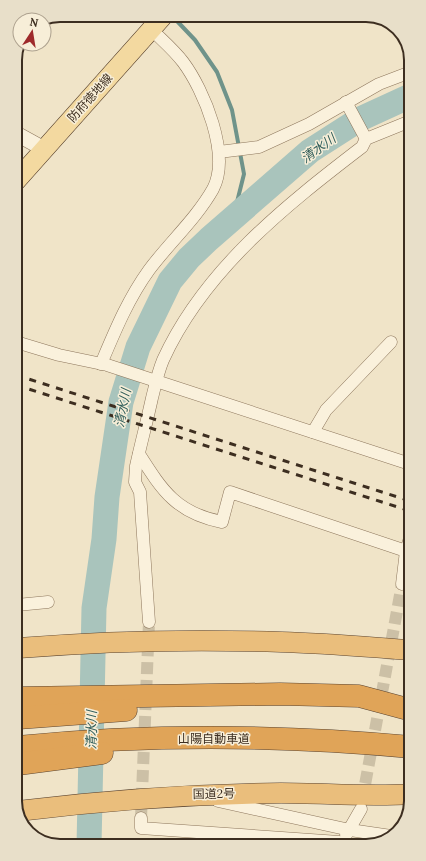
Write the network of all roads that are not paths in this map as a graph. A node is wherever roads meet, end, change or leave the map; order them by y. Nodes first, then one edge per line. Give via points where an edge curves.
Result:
1 (158, 22) edge
2 (151, 29) junction
3 (404, 75) edge
4 (346, 102) junction
5 (404, 124) edge
6 (22, 138) edge
7 (366, 139) junction
8 (44, 149) junction
9 (219, 152) junction
10 (22, 174) edge
11 (391, 342) dead end
12 (22, 344) edge
13 (104, 365) junction
14 (152, 380) junction
15 (312, 432) junction
16 (139, 454) junction
17 (404, 462) edge
18 (404, 550) edge
19 (404, 568) edge
20 (402, 584) tunnel mouth
21 (48, 602) dead end
22 (22, 605) edge
23 (149, 622) tunnel mouth
24 (22, 648) edge
25 (404, 650) edge
26 (22, 699) edge
27 (70, 705) junction
28 (404, 710) edge
29 (22, 717) edge
30 (22, 747) edge
31 (404, 747) edge
32 (66, 750) junction
33 (22, 763) edge
34 (191, 795) junction
35 (404, 795) edge
36 (361, 809) tunnel mouth
37 (24, 810) edge
38 (141, 818) dead end
39 (350, 830) junction
40 (383, 835) edge
41 (286, 839) edge
42 (342, 839) edge

1 - 2 main road, 防府徳地線
2 - 8 main road, 防府徳地線
2 - 9 street via 182,61 194,80 214,129
3 - 4 street via 379,84
4 - 7 street
4 - 9 street via 309,124 259,147
5 - 7 street
6 - 8 street
7 - 14 street via 362,147 309,187 238,252 190,311
8 - 10 main road, 防府徳地線
9 - 13 street via 214,188 149,271 123,312
11 - 15 street via 326,410
12 - 13 street
13 - 14 street
14 - 15 street
14 - 16 street
15 - 17 street
16 - 18 street via 167,496 185,509 210,520 222,522 230,492
16 - 23 street via 135,482 140,492
19 - 20 street
21 - 22 street
24 - 25 highway via 200,640
26 - 27 highway
27 - 28 highway
27 - 29 highway
30 - 32 highway
31 - 32 highway via 283,739
32 - 33 highway
34 - 35 highway, 国道2号
34 - 37 highway, 国道2号
34 - 39 street
36 - 39 street
38 - 41 street via 141,828
39 - 40 street
39 - 42 street

